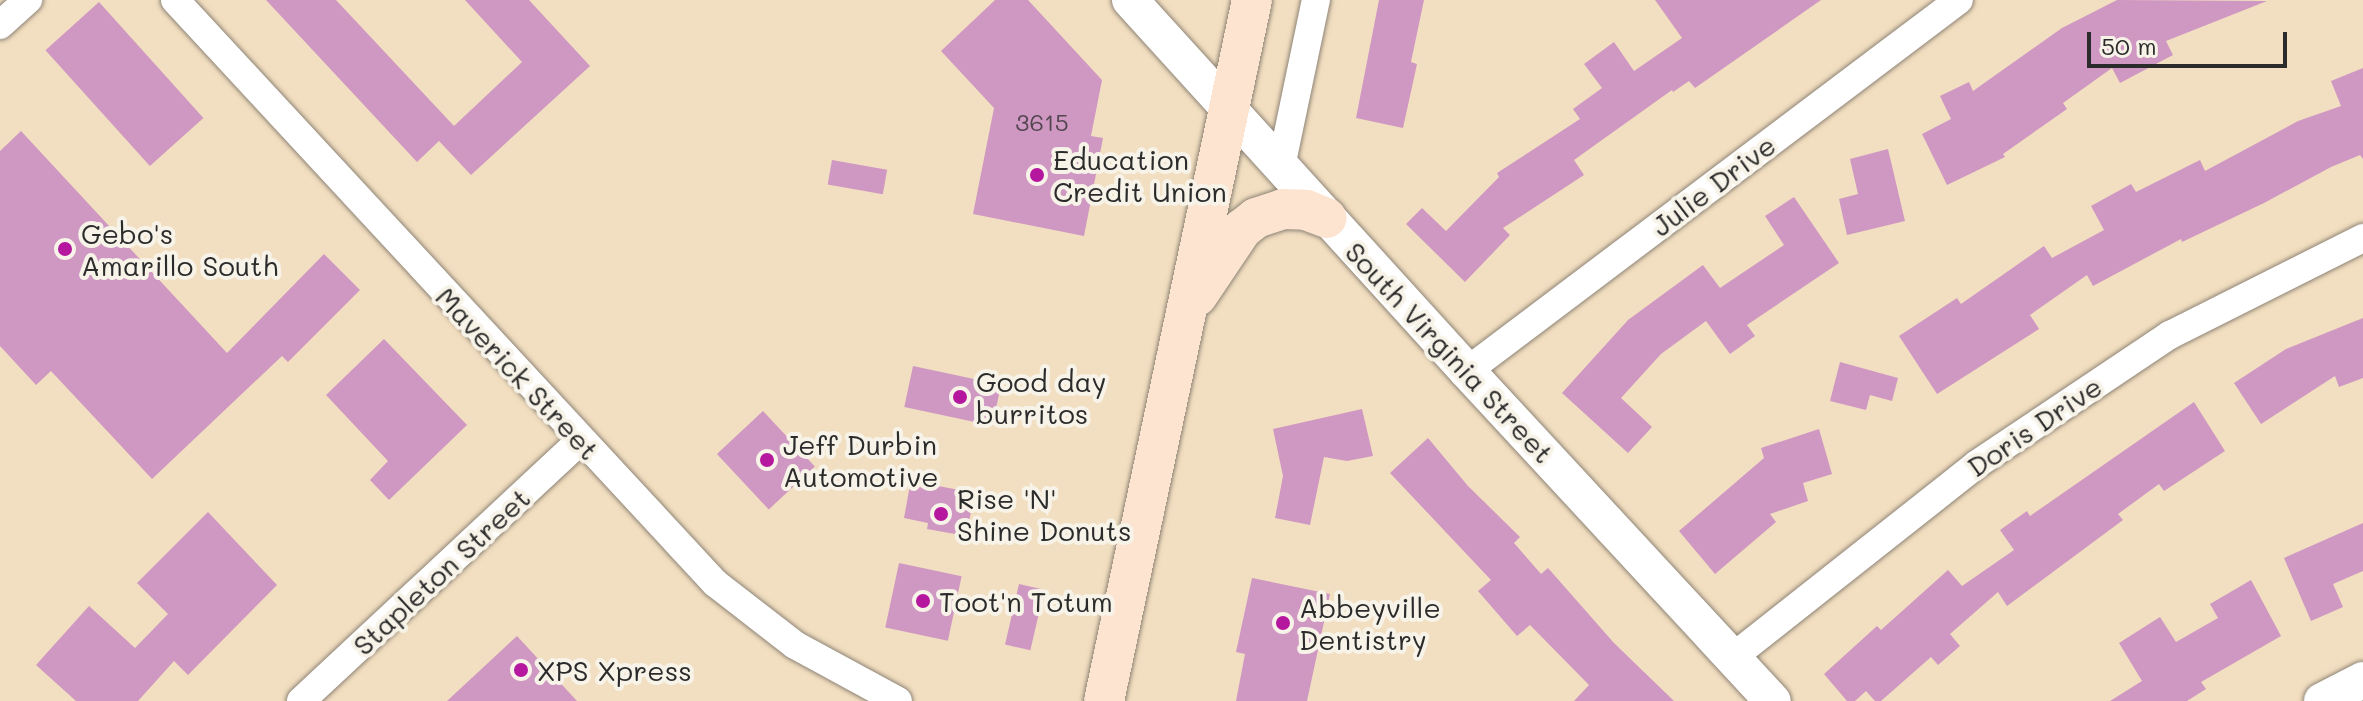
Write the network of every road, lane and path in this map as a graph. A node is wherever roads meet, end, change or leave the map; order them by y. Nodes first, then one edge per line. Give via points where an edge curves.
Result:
1 (28, 0) edge
2 (175, 0) edge
3 (1130, 0) edge
4 (1252, 0) edge
5 (1959, 0) edge
6 (1312, 1) edge
7 (0, 25) edge
8 (1230, 105) junction
9 (1281, 167) junction
10 (1327, 218) junction
11 (2363, 238) edge
12 (1186, 313) junction
13 (1467, 371) junction
14 (580, 441) junction
15 (1733, 657) junction
16 (2363, 680) edge
17 (301, 701) edge
18 (898, 701) edge
19 (1104, 701) edge
20 (1773, 701) edge
21 (2322, 701) edge

1 - 7 street
2 - 14 street, Maverick Street
3 - 8 street, South Virginia Street
4 - 8 main road
5 - 13 street, Julie Drive
6 - 9 street
8 - 9 street, South Virginia Street
8 - 12 main road
9 - 10 street, South Virginia Street
10 - 12 main road via 1283,209 1256,218 1242,229
10 - 13 street, South Virginia Street
11 - 15 street, Doris Drive via 2170,335 1989,455
12 - 19 main road
13 - 15 street, South Virginia Street
14 - 17 street, Stapleton Street
14 - 18 street, Maverick Street via 715,583 758,619 831,668
15 - 20 street, South Virginia Street
16 - 21 street

